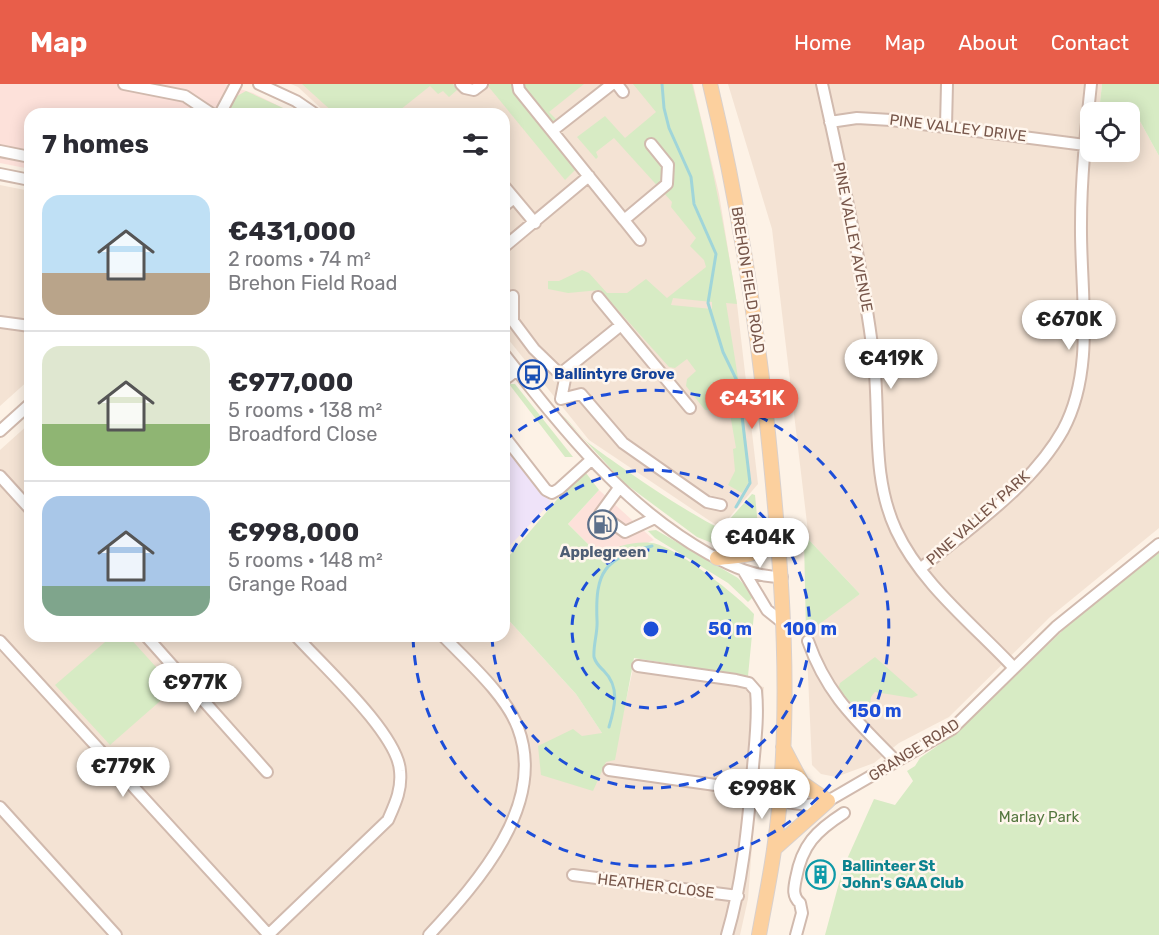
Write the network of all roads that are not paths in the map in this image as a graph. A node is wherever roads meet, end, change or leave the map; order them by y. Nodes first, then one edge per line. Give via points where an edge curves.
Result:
1 (124, 84) edge
2 (236, 84) edge
3 (259, 84) edge
4 (461, 84) edge
5 (482, 84) edge
6 (518, 84) edge
7 (612, 84) edge
8 (710, 84) edge
9 (822, 84) edge
10 (947, 84) edge
11 (1091, 84) edge
12 (1089, 102) edge
13 (203, 108) edge
14 (223, 108) edge
15 (305, 108) edge
16 (830, 122) junction
17 (946, 126) junction
18 (552, 131) junction
19 (651, 144) dead end
20 (1080, 144) edge
21 (0, 151) edge
22 (24, 156) edge
23 (1083, 162) edge
24 (0, 174) edge
25 (589, 176) junction
26 (24, 179) edge
27 (510, 193) edge
28 (514, 198) junction
29 (510, 201) edge
30 (624, 220) junction
31 (535, 222) junction
32 (640, 240) dead end
33 (510, 242) edge
34 (513, 296) dead end
35 (598, 297) dead end
36 (0, 322) edge
37 (24, 325) edge
38 (621, 325) junction
39 (510, 361) edge
40 (517, 370) junction
41 (510, 375) edge
42 (559, 375) junction
43 (561, 399) junction
44 (690, 408) dead end
45 (24, 409) edge
46 (548, 409) junction
47 (0, 431) edge
48 (510, 444) edge
49 (591, 460) junction
50 (0, 476) edge
51 (619, 488) junction
52 (24, 502) edge
53 (721, 505) dead end
54 (655, 518) junction
55 (779, 533) junction
56 (1159, 544) edge
57 (717, 558) junction
58 (920, 569) junction
59 (743, 570) junction
60 (782, 577) junction
61 (782, 622) junction
62 (808, 640) dead end
63 (0, 641) edge
64 (151, 642) edge
65 (301, 642) edge
66 (448, 642) edge
67 (638, 666) dead end
68 (1014, 668) junction
69 (783, 747) junction
70 (895, 760) junction
71 (609, 770) dead end
72 (267, 772) dead end
73 (751, 790) junction
74 (779, 801) junction
75 (828, 801) junction
76 (0, 807) edge
77 (844, 813) dead end
78 (774, 849) junction
79 (573, 875) dead end
80 (738, 896) junction
81 (116, 935) edge
82 (268, 935) edge
83 (429, 935) edge
84 (727, 935) edge
85 (759, 935) edge
86 (796, 935) edge

1 - 13 street via 185,96
2 - 14 street
3 - 15 street
4 - 5 street via 474,90
6 - 18 street
7 - 18 street
8 - 55 main road, BREHON FIELD ROAD via 732,177 757,324
9 - 16 street, PINE VALLEY AVENUE
10 - 17 street
11 - 12 street, PINE VALLEY PARK
16 - 17 street, PINE VALLEY DRIVE via 857,118
16 - 58 street, PINE VALLEY AVENUE via 859,261 873,354 880,477 897,532
17 - 20 street, PINE VALLEY DRIVE
18 - 25 street
19 - 30 street via 668,165 667,184
21 - 22 street
23 - 58 street, PINE VALLEY PARK via 1083,351 1080,379 1068,418 1050,449 1018,486
24 - 26 street
25 - 30 street
25 - 31 street
27 - 28 street
28 - 29 street
28 - 31 street
30 - 32 street
31 - 33 street
34 - 42 street via 513,321
35 - 38 street
36 - 37 street
38 - 42 street
38 - 44 street
39 - 40 street
40 - 41 street
40 - 46 street
42 - 43 street via 565,379
43 - 46 street
43 - 53 street via 582,394 623,443 707,502
45 - 47 street
46 - 49 street
48 - 49 street via 552,493
49 - 51 street
50 - 52 street
51 - 54 street
51 - 54 street via 600,514 625,532
54 - 57 street
55 - 57 main road via 763,550 752,555
55 - 60 main road, BREHON FIELD ROAD
56 - 68 street, GRANGE ROAD via 1056,627
57 - 59 street
58 - 68 street, PINE VALLEY AVENUE
59 - 60 street via 761,577
59 - 61 street via 767,610
60 - 61 main road, BREHON FIELD ROAD
61 - 69 main road, BREHON FIELD ROAD
62 - 70 street via 834,696
63 - 82 street
64 - 72 street
65 - 82 street via 391,743 400,770 399,797 388,820
66 - 83 street via 496,694 518,727 526,779 501,843 459,902
67 - 73 street via 749,683 757,700
68 - 70 street, GRANGE ROAD via 952,729
69 - 74 main road, BREHON FIELD ROAD
69 - 75 main road via 802,783
70 - 75 street, GRANGE ROAD
71 - 73 street
73 - 80 street
74 - 75 street, GRANGE ROAD via 808,805
74 - 78 main road
75 - 78 main road
76 - 81 street
77 - 86 street via 822,827 800,856 793,890 802,913
78 - 85 main road
79 - 80 street, HEATHER CLOSE
80 - 84 street

